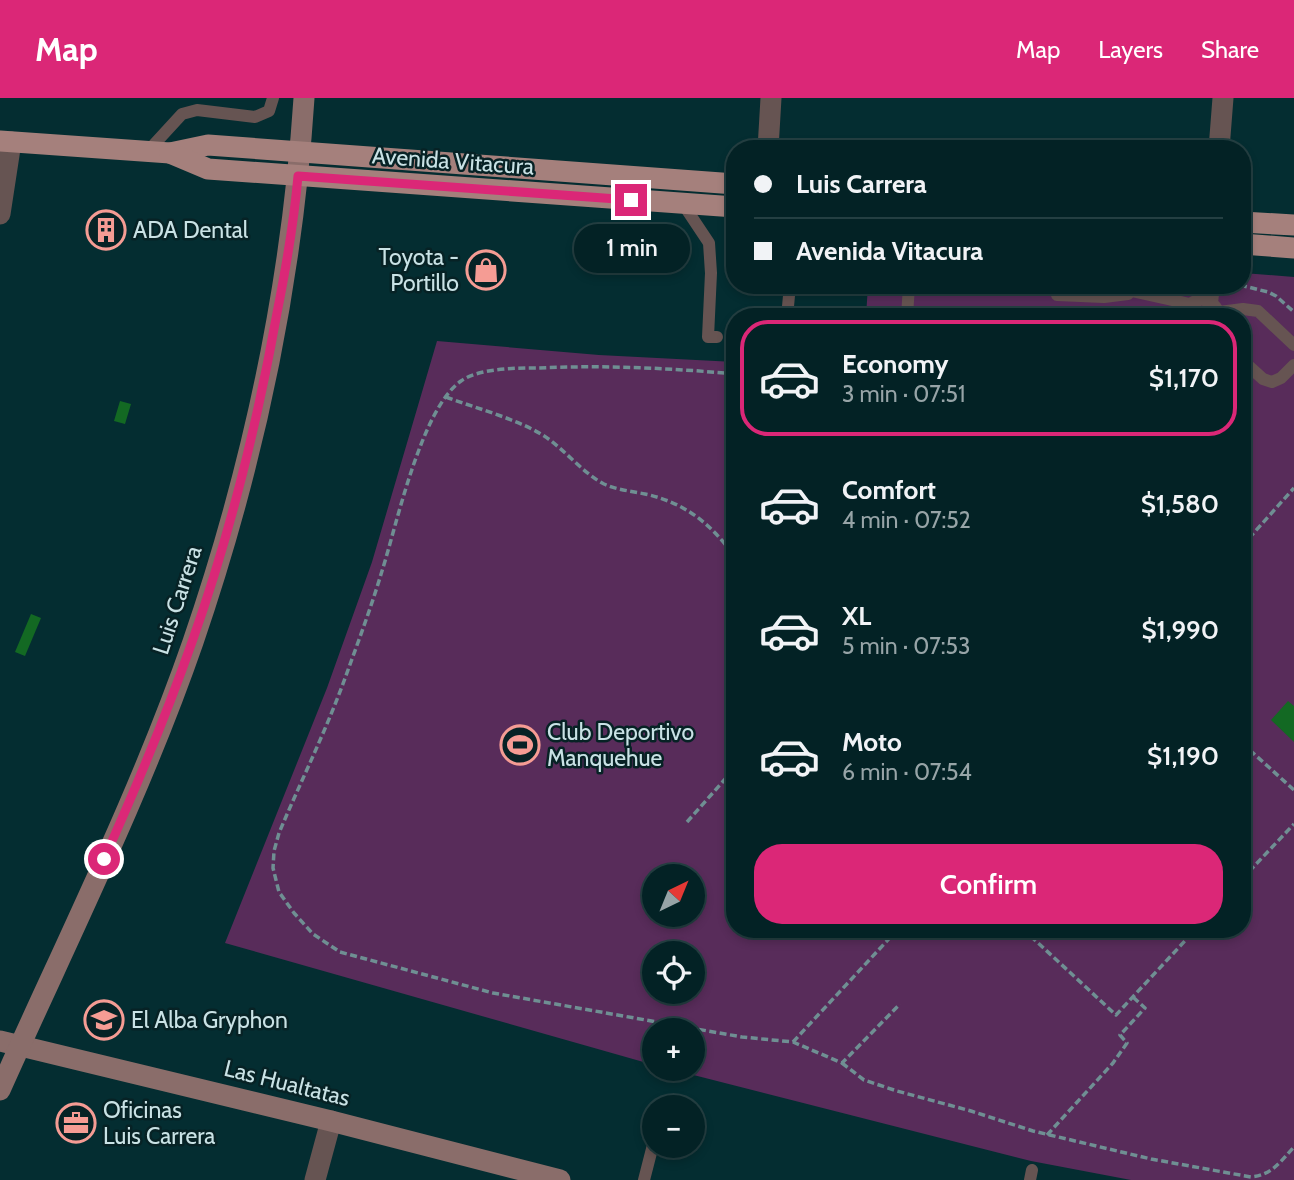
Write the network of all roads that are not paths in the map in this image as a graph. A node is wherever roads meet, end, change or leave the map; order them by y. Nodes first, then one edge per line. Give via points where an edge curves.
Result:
1 (273, 98) edge
2 (304, 98) edge
3 (771, 98) edge
4 (1223, 98) edge
5 (769, 140) edge
6 (1220, 140) edge
7 (5, 141) edge
8 (148, 151) junction
9 (300, 151) junction
10 (170, 153) junction
11 (298, 176) junction
12 (726, 183) edge
13 (683, 204) junction
14 (726, 206) edge
15 (0, 214) edge
16 (1251, 223) edge
17 (1294, 225) edge
18 (1251, 245) edge
19 (1294, 248) edge
20 (1125, 294) edge
21 (1161, 294) edge
22 (1057, 295) dead end
23 (1195, 297) junction
24 (1186, 308) edge
25 (1214, 308) edge
26 (1251, 310) edge
27 (717, 337) dead end
28 (1294, 345) edge
29 (1294, 365) edge
30 (1251, 368) edge
31 (10, 1043) edge
32 (0, 1090) edge
33 (331, 1121) junction
34 (650, 1158) edge
35 (314, 1180) edge
36 (560, 1180) edge
37 (644, 1180) edge

1 - 8 lane via 269,111 255,117 197,110 182,114
2 - 9 street, Luis Carrera
3 - 5 street
4 - 6 street
7 - 8 main road, Avenida Vitacura
7 - 15 street
8 - 10 main road, Avenida Vitacura
9 - 10 main road, Avenida Vitacura via 208,145
9 - 11 street, Luis Carrera
9 - 12 main road, Avenida Vitacura
10 - 11 main road, Avenida Vitacura via 208,169
11 - 13 main road, Avenida Vitacura
11 - 31 street, Luis Carrera via 265,383 217,567 135,788
13 - 14 main road, Avenida Vitacura
13 - 27 lane via 709,243 717,274 708,337
16 - 17 main road
18 - 19 main road
20 - 22 lane
21 - 23 lane
23 - 24 lane
23 - 25 lane
26 - 28 lane via 1258,311
29 - 30 lane via 1272,382
31 - 32 street, Luis Carrera
31 - 33 street, Las Hualtatas
33 - 35 street
33 - 36 street, Las Hualtatas
34 - 37 lane

